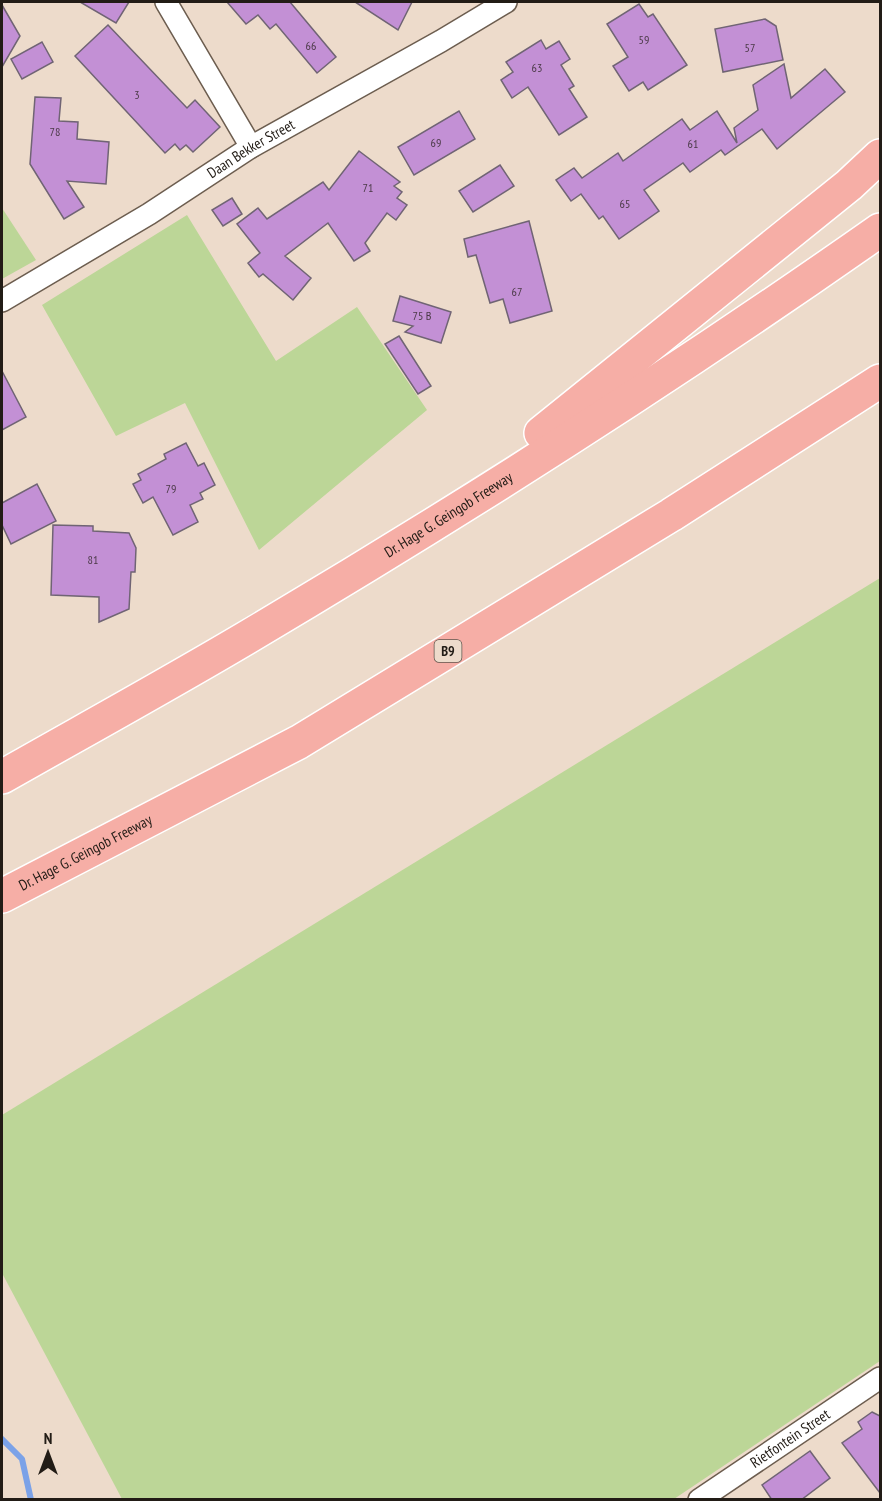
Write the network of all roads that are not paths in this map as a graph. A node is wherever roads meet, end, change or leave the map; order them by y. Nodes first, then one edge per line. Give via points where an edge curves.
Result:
1 (166, 2) edge
2 (506, 2) edge
3 (251, 147) junction
4 (880, 156) edge
5 (880, 230) edge
6 (2, 301) edge
7 (880, 381) edge
8 (426, 527) junction
9 (2, 777) edge
10 (2, 896) edge
11 (880, 1378) edge
12 (699, 1500) edge

1 - 3 street
2 - 3 street, Daan Bekker Street
3 - 6 street, Daan Bekker Street via 149,214
4 - 8 highway
5 - 8 highway, Dr. Hage G. Geingob Freeway via 764,312
7 - 10 highway, Dr. Hage G. Geingob Freeway / B9 via 671,515 299,742
8 - 9 highway, Dr. Hage G. Geingob Freeway via 246,638
11 - 12 street, Rietfontein Street

